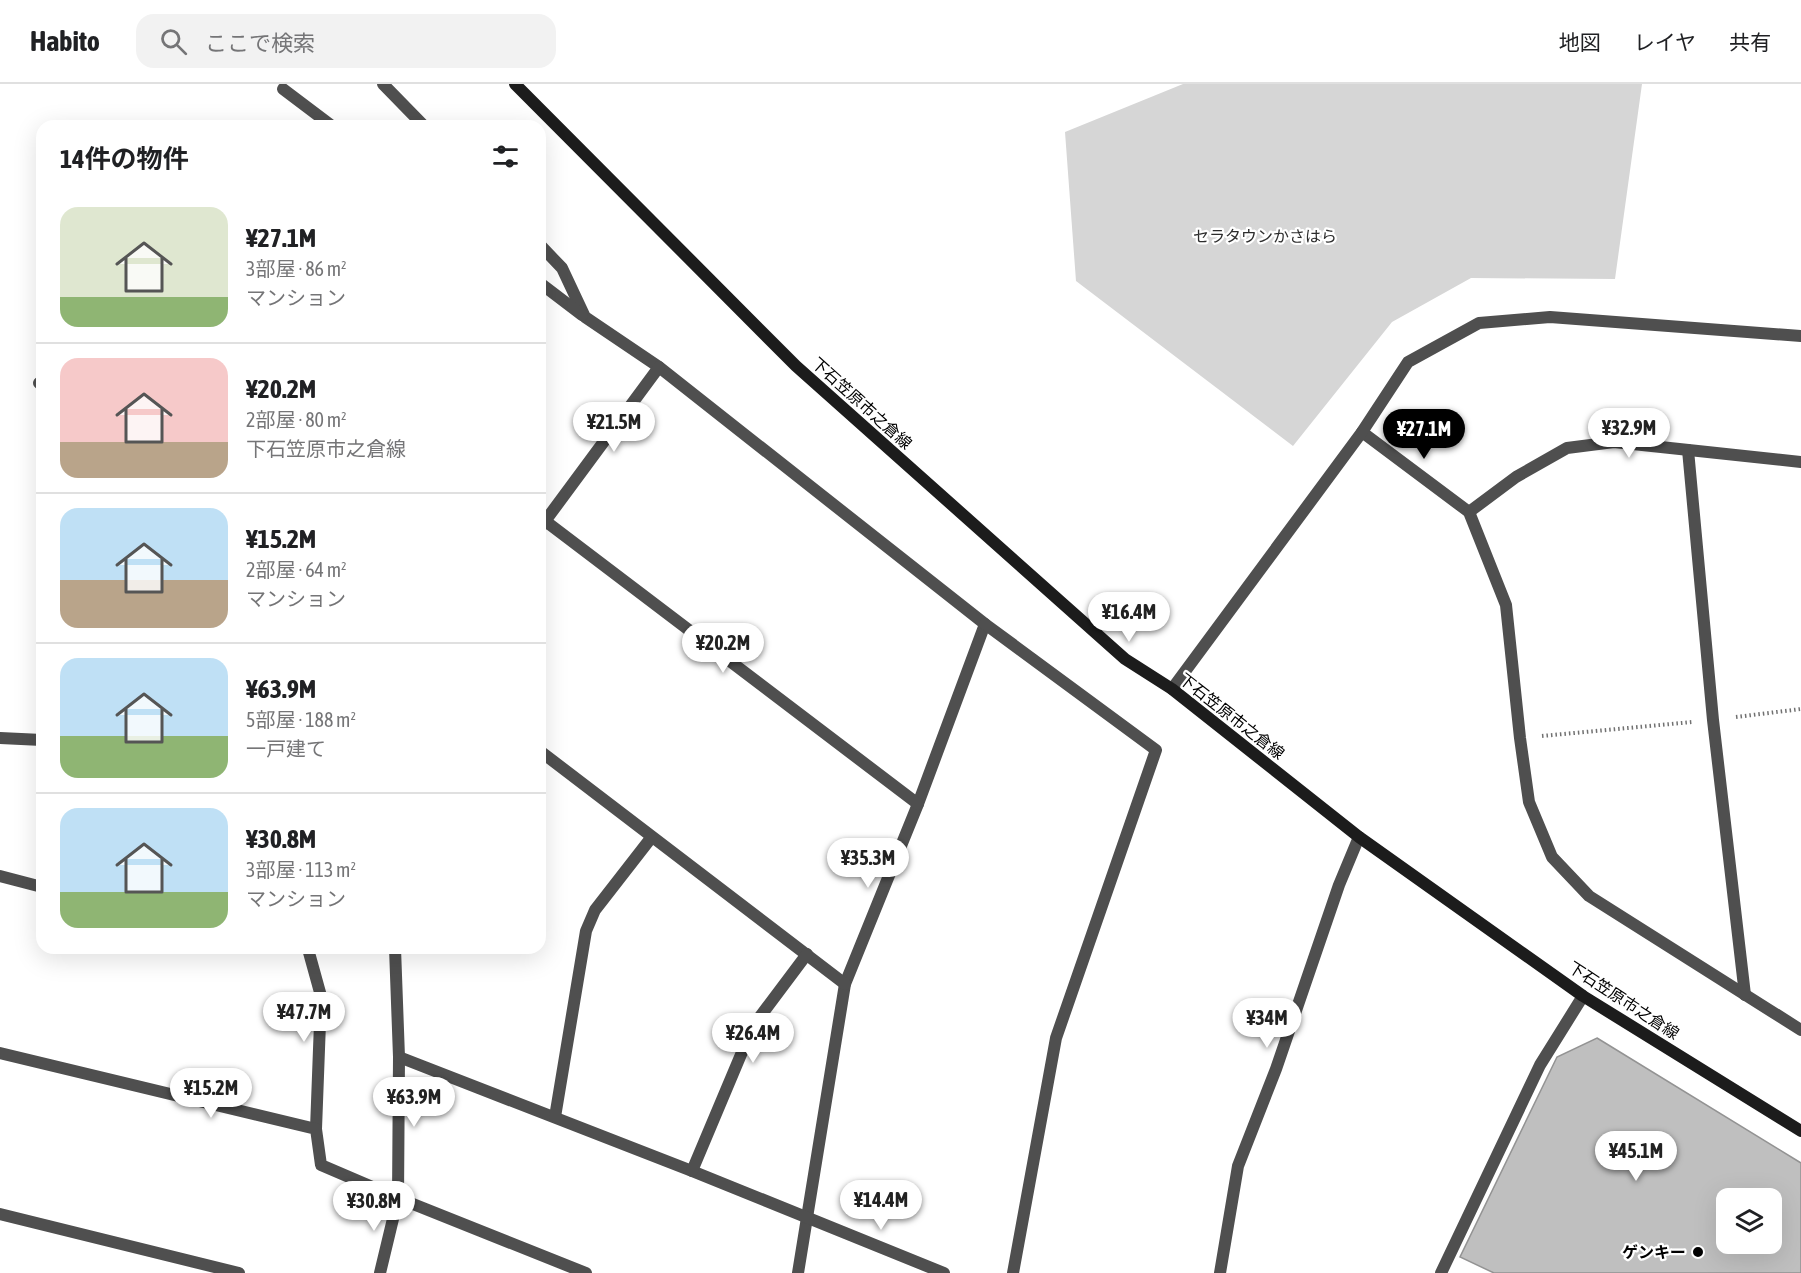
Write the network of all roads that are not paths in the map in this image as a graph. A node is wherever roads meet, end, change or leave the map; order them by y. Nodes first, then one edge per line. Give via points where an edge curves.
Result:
1 (383, 84) edge
2 (515, 84) edge
3 (283, 89) dead end
4 (324, 120) edge
5 (418, 120) edge
6 (546, 251) edge
7 (546, 288) edge
8 (585, 317) junction
9 (1801, 336) edge
10 (659, 367) junction
11 (1362, 432) junction
12 (1688, 450) junction
13 (1801, 462) edge
14 (1469, 512) junction
15 (546, 517) edge
16 (546, 525) edge
17 (985, 624) junction
18 (1172, 689) junction
19 (0, 738) edge
20 (36, 740) edge
21 (546, 756) edge
22 (918, 804) junction
23 (1359, 837) junction
24 (651, 838) junction
25 (0, 876) edge
26 (36, 885) edge
27 (309, 954) edge
28 (395, 954) edge
29 (807, 954) junction
30 (845, 984) junction
31 (1745, 995) junction
32 (1583, 996) junction
33 (1801, 1030) edge
34 (0, 1053) edge
35 (399, 1057) junction
36 (555, 1117) junction
37 (316, 1129) junction
38 (1801, 1131) edge
39 (692, 1171) junction
40 (398, 1198) junction
41 (0, 1214) edge
42 (808, 1217) junction
43 (239, 1273) edge
44 (380, 1273) edge
45 (586, 1273) edge
46 (798, 1273) edge
47 (944, 1273) edge
48 (1013, 1273) edge
49 (1220, 1273) edge
50 (1441, 1273) edge

1 - 5 street
2 - 18 main road, 下石笠原市之倉線 via 796,366 1125,659
3 - 4 street
6 - 8 street via 562,268
7 - 8 street
8 - 10 street
9 - 11 street via 1550,317 1479,323 1408,362
10 - 15 street
10 - 17 street
11 - 14 street
11 - 18 street
12 - 13 street
12 - 14 street via 1614,442 1567,448 1516,477
12 - 31 street via 1713,720
14 - 31 street via 1506,605 1529,802 1552,857 1589,896
16 - 22 street
17 - 22 street
17 - 48 street via 1156,750 1056,1038
18 - 23 main road, 下石笠原市之倉線
19 - 20 street
21 - 24 street
22 - 30 street
23 - 32 main road, 下石笠原市之倉線
23 - 49 street via 1238,1166
24 - 29 street
24 - 36 street via 595,910 586,931
25 - 26 street
27 - 37 street via 321,996
28 - 35 street
29 - 30 street
29 - 39 street via 753,1026
30 - 42 street
31 - 33 street
32 - 38 main road, 下石笠原市之倉線
32 - 50 street via 1540,1065
34 - 37 street
35 - 36 street
35 - 40 street
36 - 39 street
37 - 40 street via 321,1165
39 - 42 street
40 - 44 street
40 - 45 street
41 - 43 street
42 - 46 street
42 - 47 street

